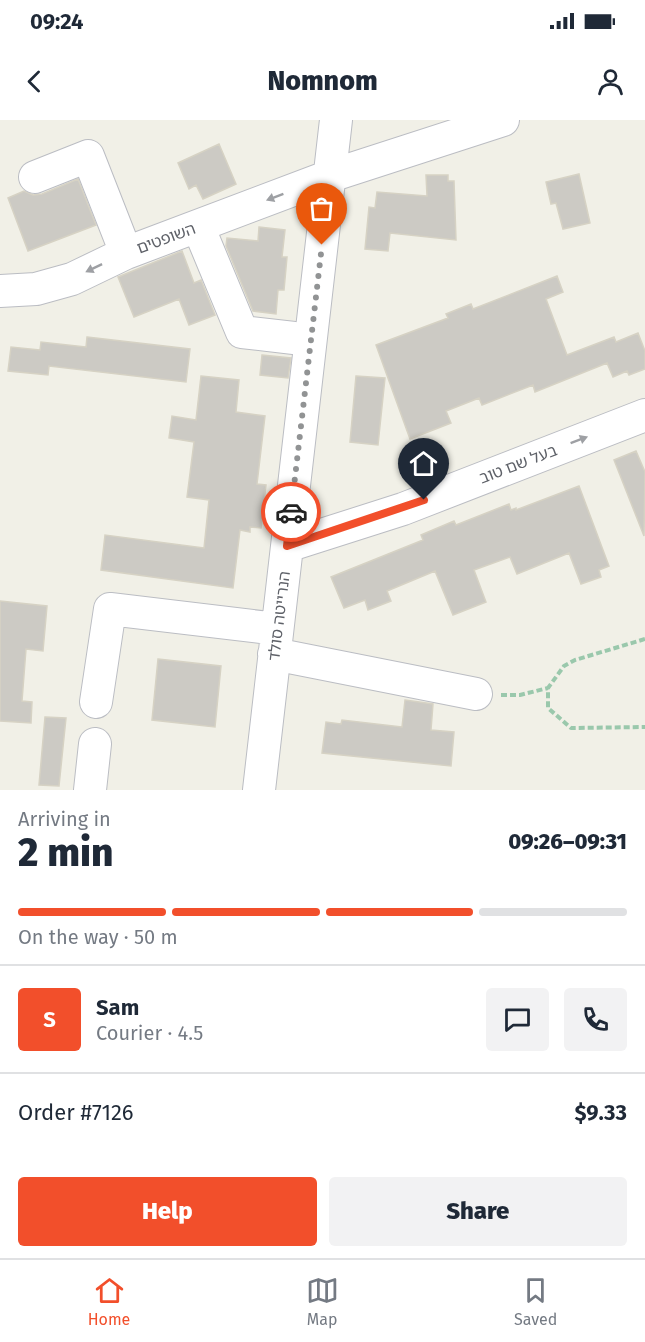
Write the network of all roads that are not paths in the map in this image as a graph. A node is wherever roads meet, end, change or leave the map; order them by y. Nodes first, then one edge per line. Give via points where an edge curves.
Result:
1 (336, 120) edge
2 (503, 120) edge
3 (330, 176) junction
4 (35, 177) dead end
5 (198, 226) junction
6 (126, 253) junction
7 (0, 291) edge
8 (294, 338) dead end
9 (645, 415) edge
10 (287, 546) junction
11 (276, 642) junction
12 (476, 694) road end
13 (96, 702) dead end
14 (95, 744) dead end
15 (90, 790) edge
16 (259, 790) edge

1 - 3 street, הנרייטה סולד
2 - 3 street, השופטים
3 -> 5 street, השופטים
3 - 10 street, הנרייטה סולד
4 - 6 street via 88,156
5 - 6 street, השופטים
5 - 8 street via 242,332
6 -> 7 street, השופטים via 55,285
10 -> 9 street, בעל שם טוב via 402,509
10 - 11 street, הנרייטה סולד
11 - 12 street
11 - 13 street via 110,609
11 - 16 street, הנרייטה סולד
14 - 15 street

